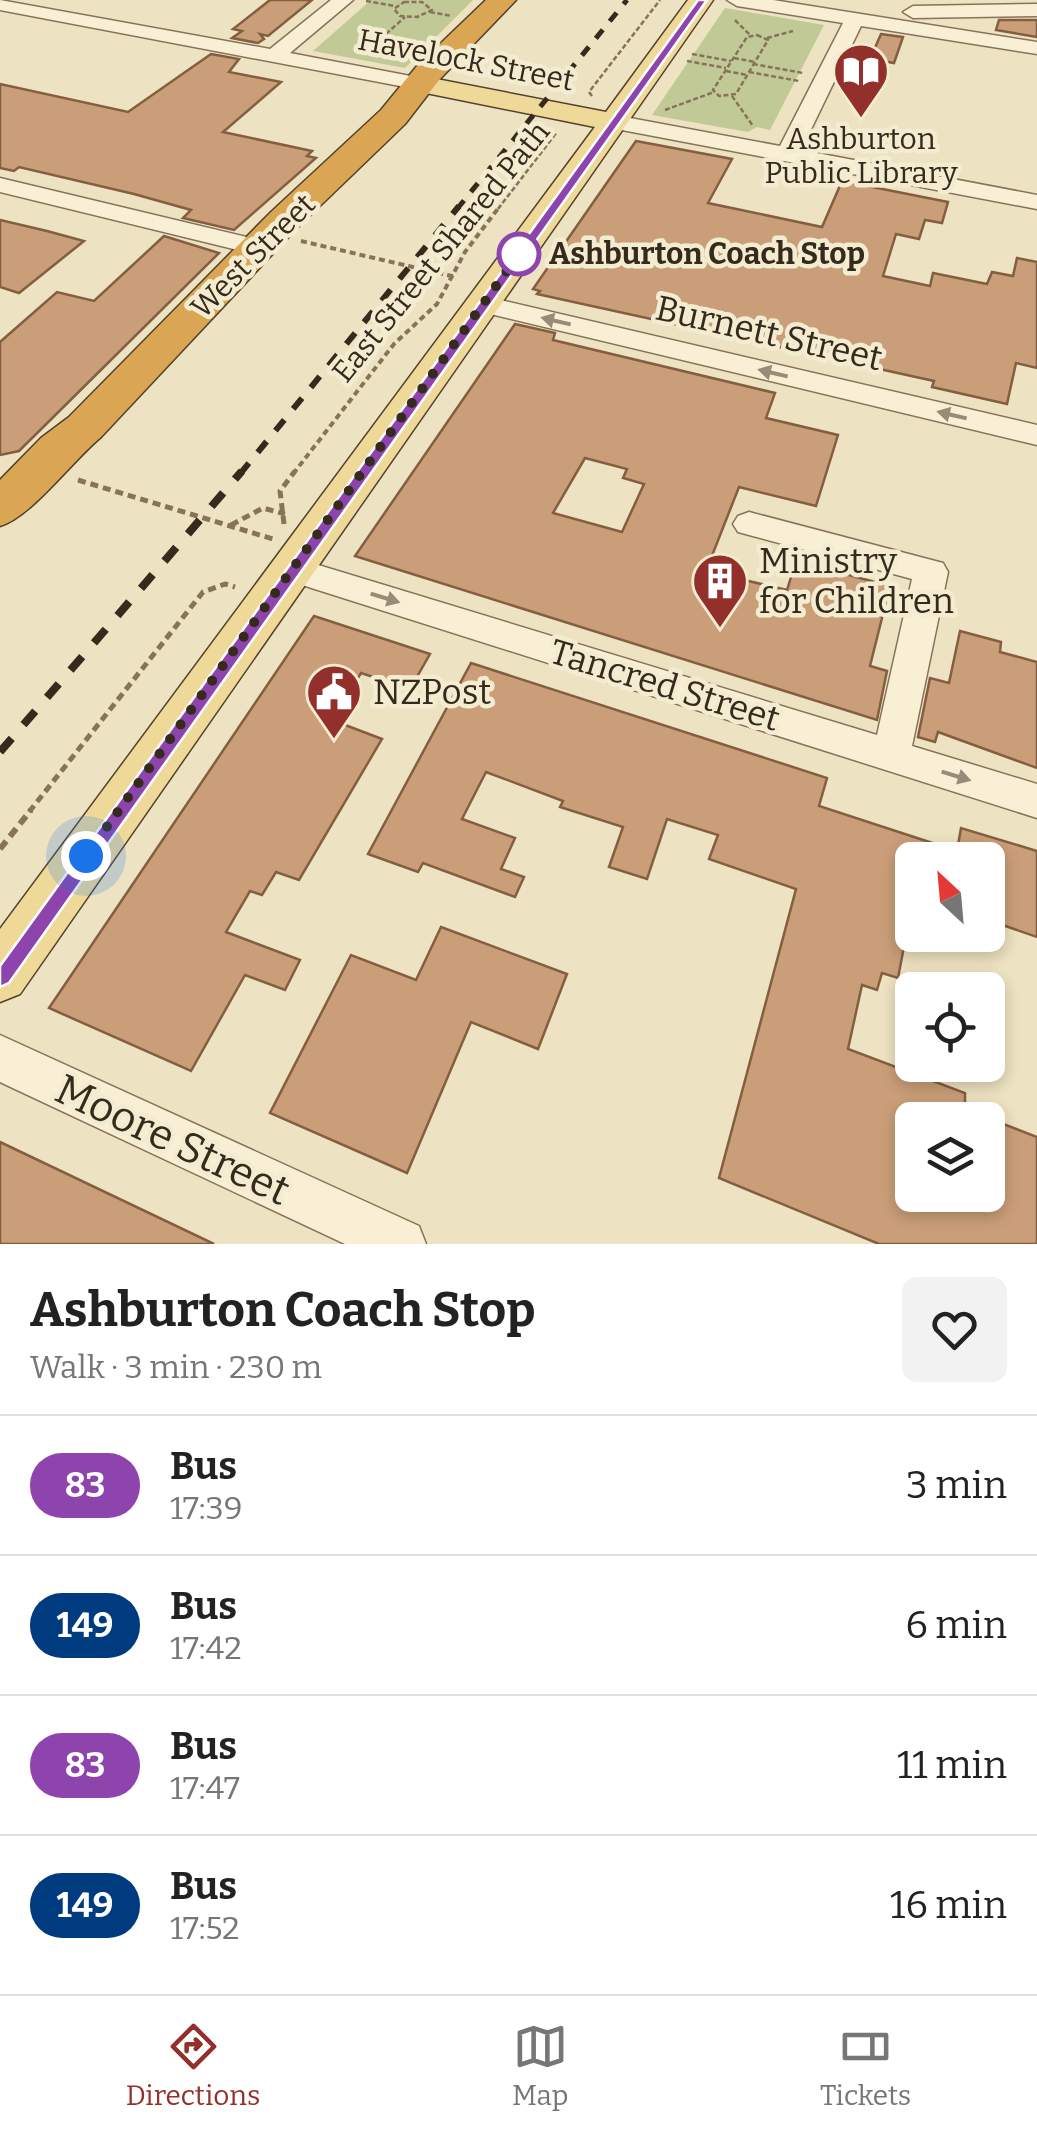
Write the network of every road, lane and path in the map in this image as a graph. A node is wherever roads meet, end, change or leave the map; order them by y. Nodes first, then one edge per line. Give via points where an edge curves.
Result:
1 (342, 0) edge
2 (363, 0) edge
3 (502, 0) edge
4 (660, 0) edge
5 (702, 0) edge
6 (737, 0) edge
7 (423, 1) edge
8 (0, 4) edge
9 (395, 6) junction
10 (1037, 10) edge
11 (938, 11) junction
12 (1001, 12) junction
13 (405, 17) junction
14 (855, 19) junction
15 (967, 30) junction
16 (386, 34) dead end
17 (1037, 48) edge
18 (689, 53) dead end
19 (274, 56) junction
20 (684, 60) dead end
21 (733, 60) junction
22 (754, 63) junction
23 (726, 69) junction
24 (748, 73) junction
25 (803, 73) dead end
26 (799, 81) dead end
27 (421, 84) junction
28 (714, 92) junction
29 (732, 96) junction
30 (665, 110) dead end
31 (606, 114) junction
32 (756, 129) dead end
33 (558, 132) dead end
34 (787, 154) junction
35 (0, 186) edge
36 (1037, 202) edge
37 (276, 243) junction
38 (449, 276) dead end
39 (483, 304) junction
40 (1037, 435) edge
41 (66, 476) dead end
42 (6, 493) edge
43 (283, 514) junction
44 (296, 518) dead end
45 (749, 524) dead end
46 (230, 526) junction
47 (285, 547) junction
48 (242, 590) dead end
49 (890, 756) junction
50 (1037, 802) edge
51 (0, 849) edge
52 (0, 975) edge
53 (0, 1058) edge
54 (401, 1244) edge

1 - 19 street
2 - 9 path
3 - 27 highway, West Street
4 - 31 path via 589,92
5 - 31 main road
6 - 14 street
7 - 9 path
7 - 13 path via 430,12
8 - 19 street, Havelock Street
9 - 13 path
10 - 12 street
11 - 12 street
11 - 14 street
11 - 15 street
12 - 15 street
13 - 16 path
14 - 15 street
14 - 34 street
15 - 17 street
18 - 21 path
19 - 27 street, Havelock Street
20 - 23 path
21 - 22 path
21 - 22 path via 747,36 757,35 768,40
21 - 23 path
22 - 24 path
22 - 25 path
23 - 24 path
23 - 28 path
24 - 26 path
24 - 29 path
27 - 31 main road, Havelock Street
27 - 37 highway, West Street
28 - 29 path
28 - 30 path
29 - 32 path
31 - 34 street, Havelock Street
31 - 39 main road
33 - 43 path, East Street Shared Path via 464,252 455,276 280,491
34 - 36 street, Havelock Street
35 - 37 street
37 - 38 path
37 - 42 highway, West Street via 85,427
40 -> 39 street, Burnett Street
39 - 47 main road
41 - 46 path
43 - 44 path
43 - 46 path via 263,508
43 - 47 path, East Street Shared Path
45 - 49 street via 931,572
46 - 47 path
47 -> 49 street, Tancred Street
47 - 52 main road
48 - 51 path via 225,584 202,592
49 -> 50 street, Tancred Street
53 - 54 street, Moore Street

